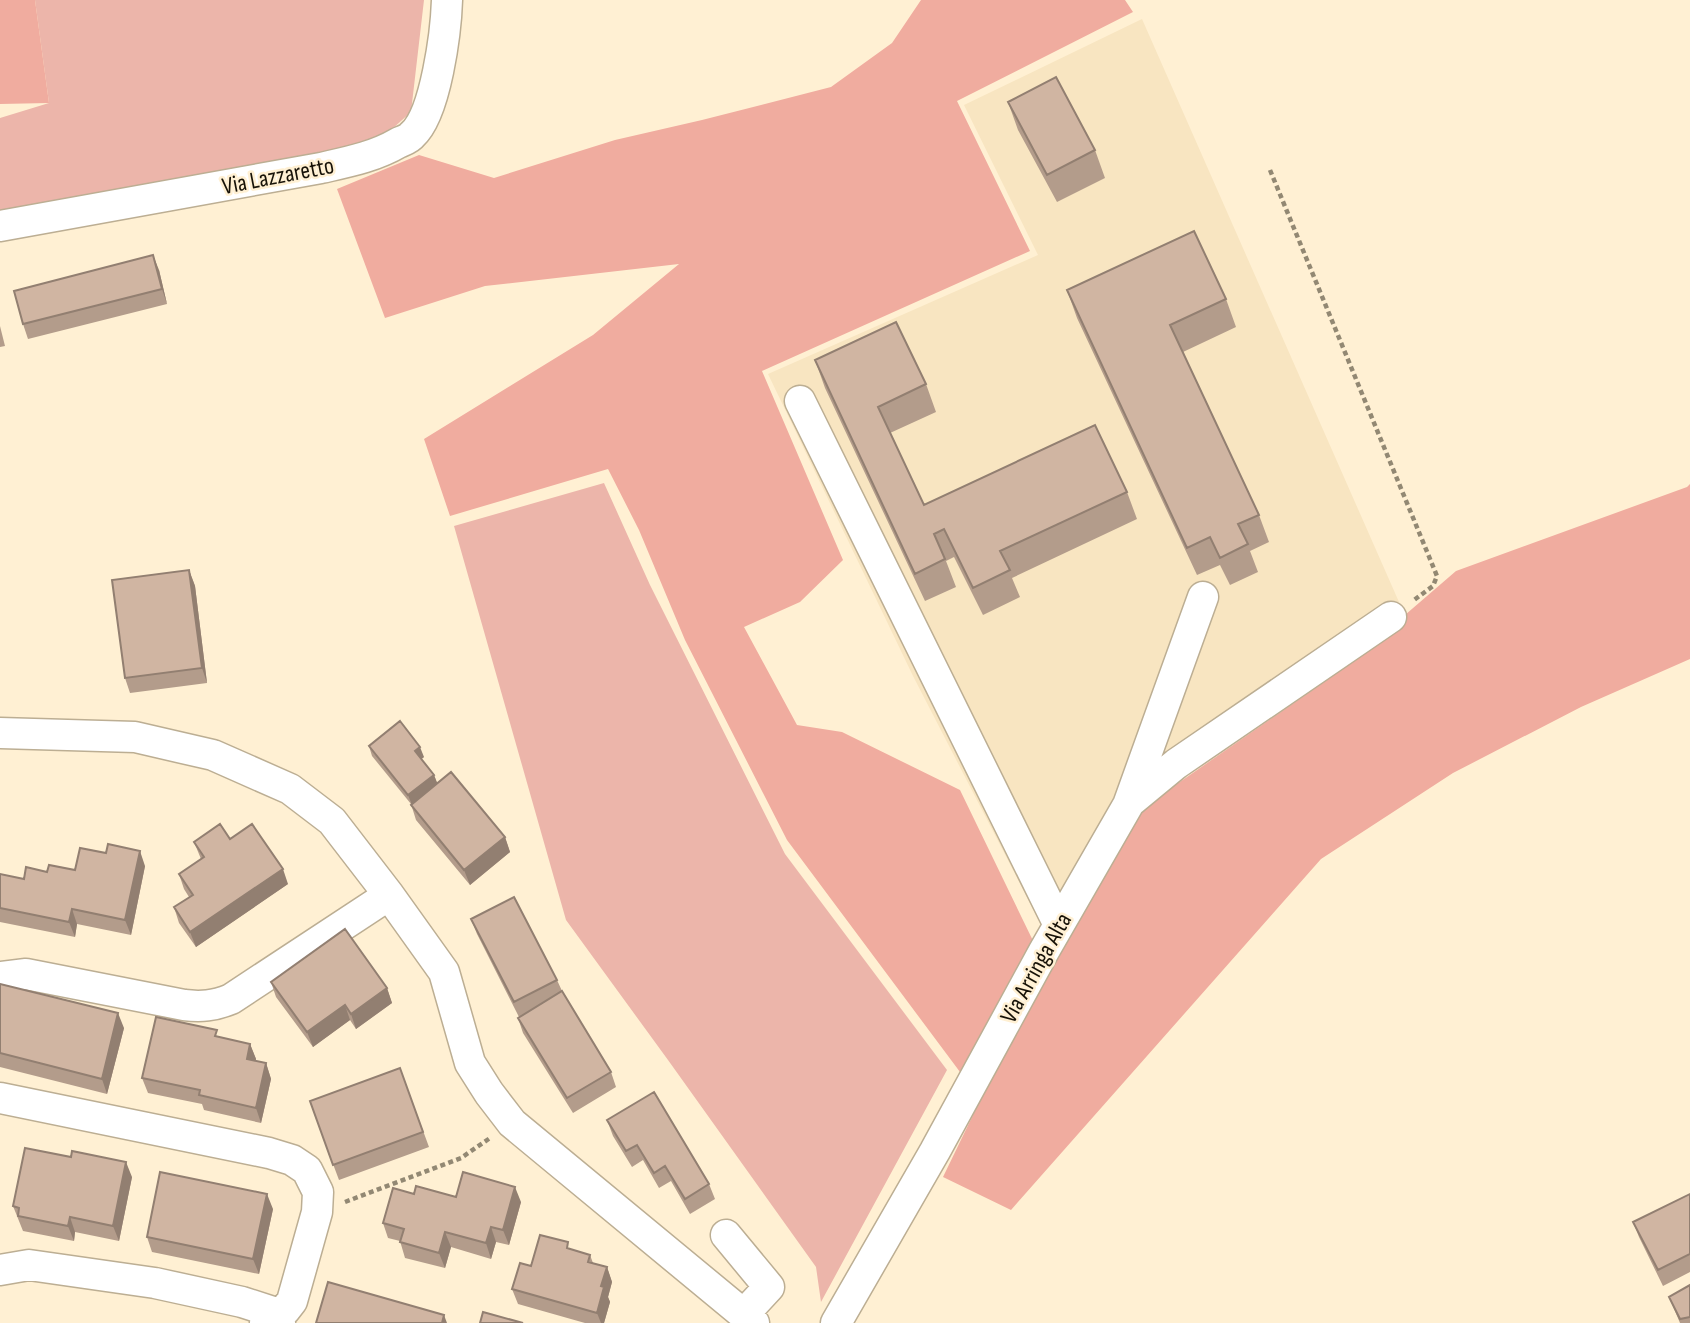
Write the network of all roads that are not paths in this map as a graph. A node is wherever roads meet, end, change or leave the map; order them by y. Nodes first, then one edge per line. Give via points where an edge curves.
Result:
1 (447, 0) edge
2 (0, 226) edge
3 (800, 401) dead end
4 (1203, 597) dead end
5 (1391, 617) road end
6 (0, 733) edge
7 (1128, 805) junction
8 (389, 895) junction
9 (1059, 925) junction
10 (0, 977) edge
11 (0, 1098) edge
12 (726, 1235) dead end
13 (0, 1270) edge
14 (265, 1318) edge
15 (749, 1319) edge
16 (836, 1323) edge

1 - 2 street, Via Lazzaretto via 438,74 425,115 413,135 385,150 321,168
3 - 9 street
4 - 7 street, Via Arringa Alta
5 - 7 street via 1176,764
6 - 8 street via 135,737 213,755 290,789 332,821
7 - 9 street, Via Arringa Alta
8 - 10 street via 218,1004 184,1005 26,974
8 - 15 street via 444,972 470,1063 512,1123
9 - 16 street, Via Arringa Alta
11 - 14 street via 269,1153 307,1170 318,1192 318,1208 292,1301 285,1310
12 - 15 street via 769,1287
13 - 14 street via 29,1265 155,1283

